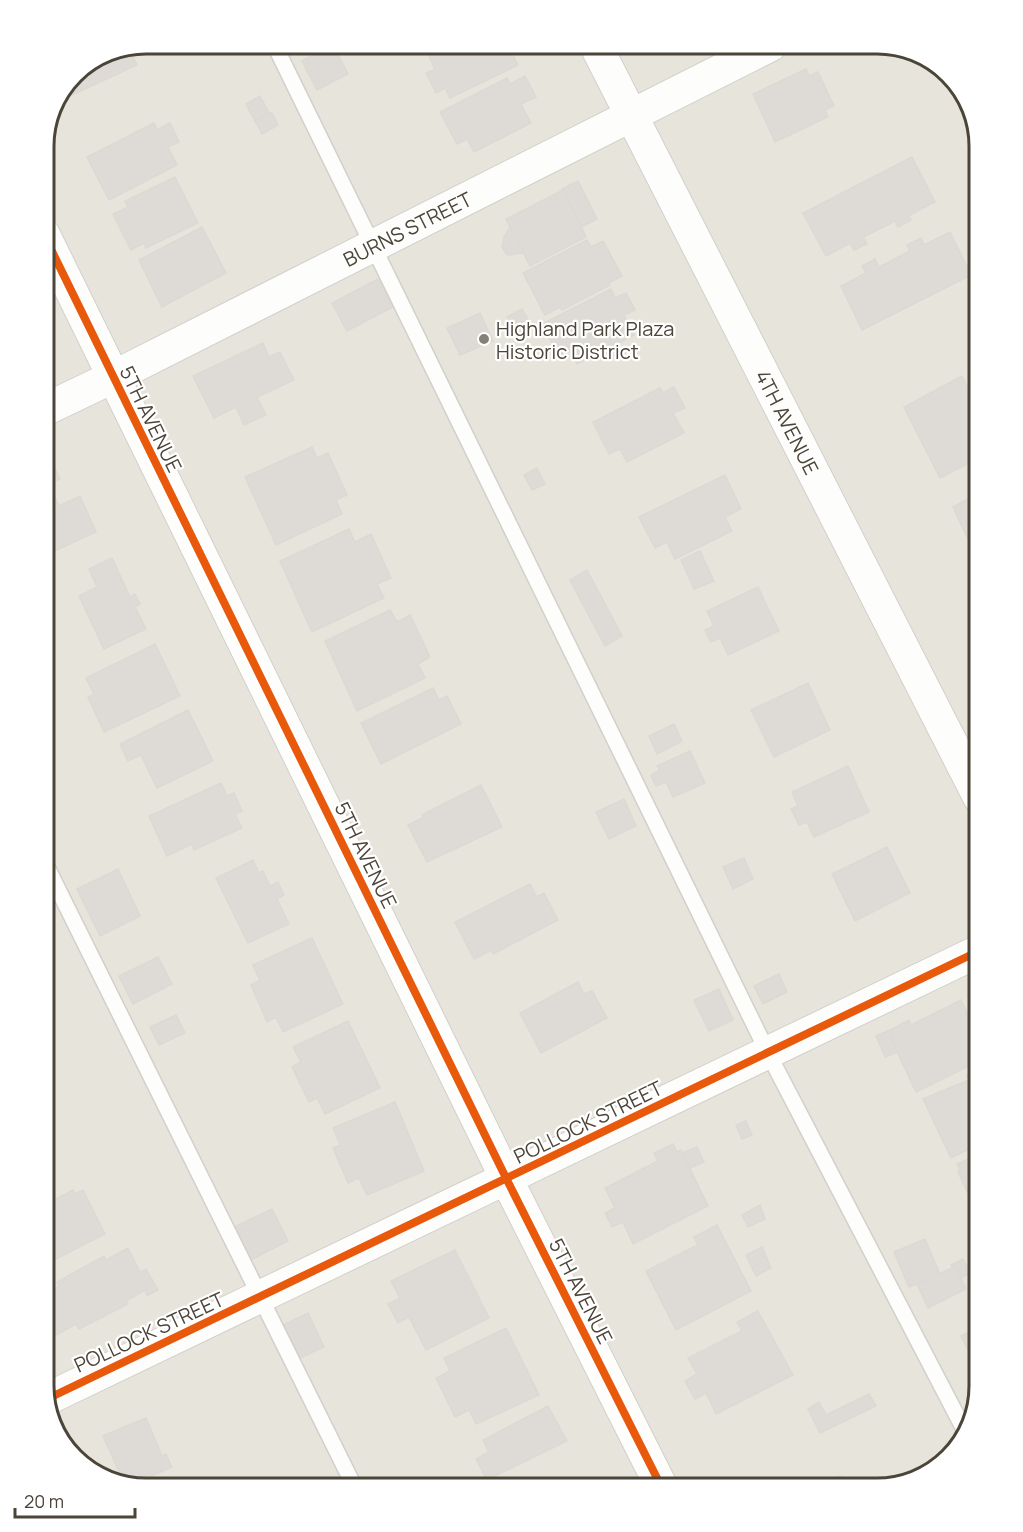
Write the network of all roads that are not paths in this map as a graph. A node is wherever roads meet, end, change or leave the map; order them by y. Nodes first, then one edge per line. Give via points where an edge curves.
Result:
1 (279, 54) edge
2 (600, 54) edge
3 (754, 54) edge
4 (631, 117) junction
5 (372, 247) junction
6 (54, 256) edge
7 (113, 378) junction
8 (54, 405) edge
9 (969, 776) edge
10 (54, 881) edge
11 (969, 956) edge
12 (768, 1053) junction
13 (507, 1180) junction
14 (260, 1297) junction
15 (55, 1395) edge
16 (961, 1425) edge
17 (350, 1478) edge
18 (657, 1478) edge

1 - 5 lane
2 - 4 street, 4TH AVENUE
3 - 4 street, BURNS STREET
4 - 5 street, BURNS STREET
4 - 9 street, 4TH AVENUE
5 - 7 street, BURNS STREET
5 - 12 lane
6 - 7 street, 5TH AVENUE
7 - 8 street, BURNS STREET
7 - 13 street, 5TH AVENUE
10 - 14 lane
11 - 12 street, POLLOCK STREET
12 - 13 street, POLLOCK STREET
12 - 16 lane
13 - 14 street, POLLOCK STREET
13 - 18 street, 5TH AVENUE
14 - 15 street, POLLOCK STREET
14 - 17 lane

